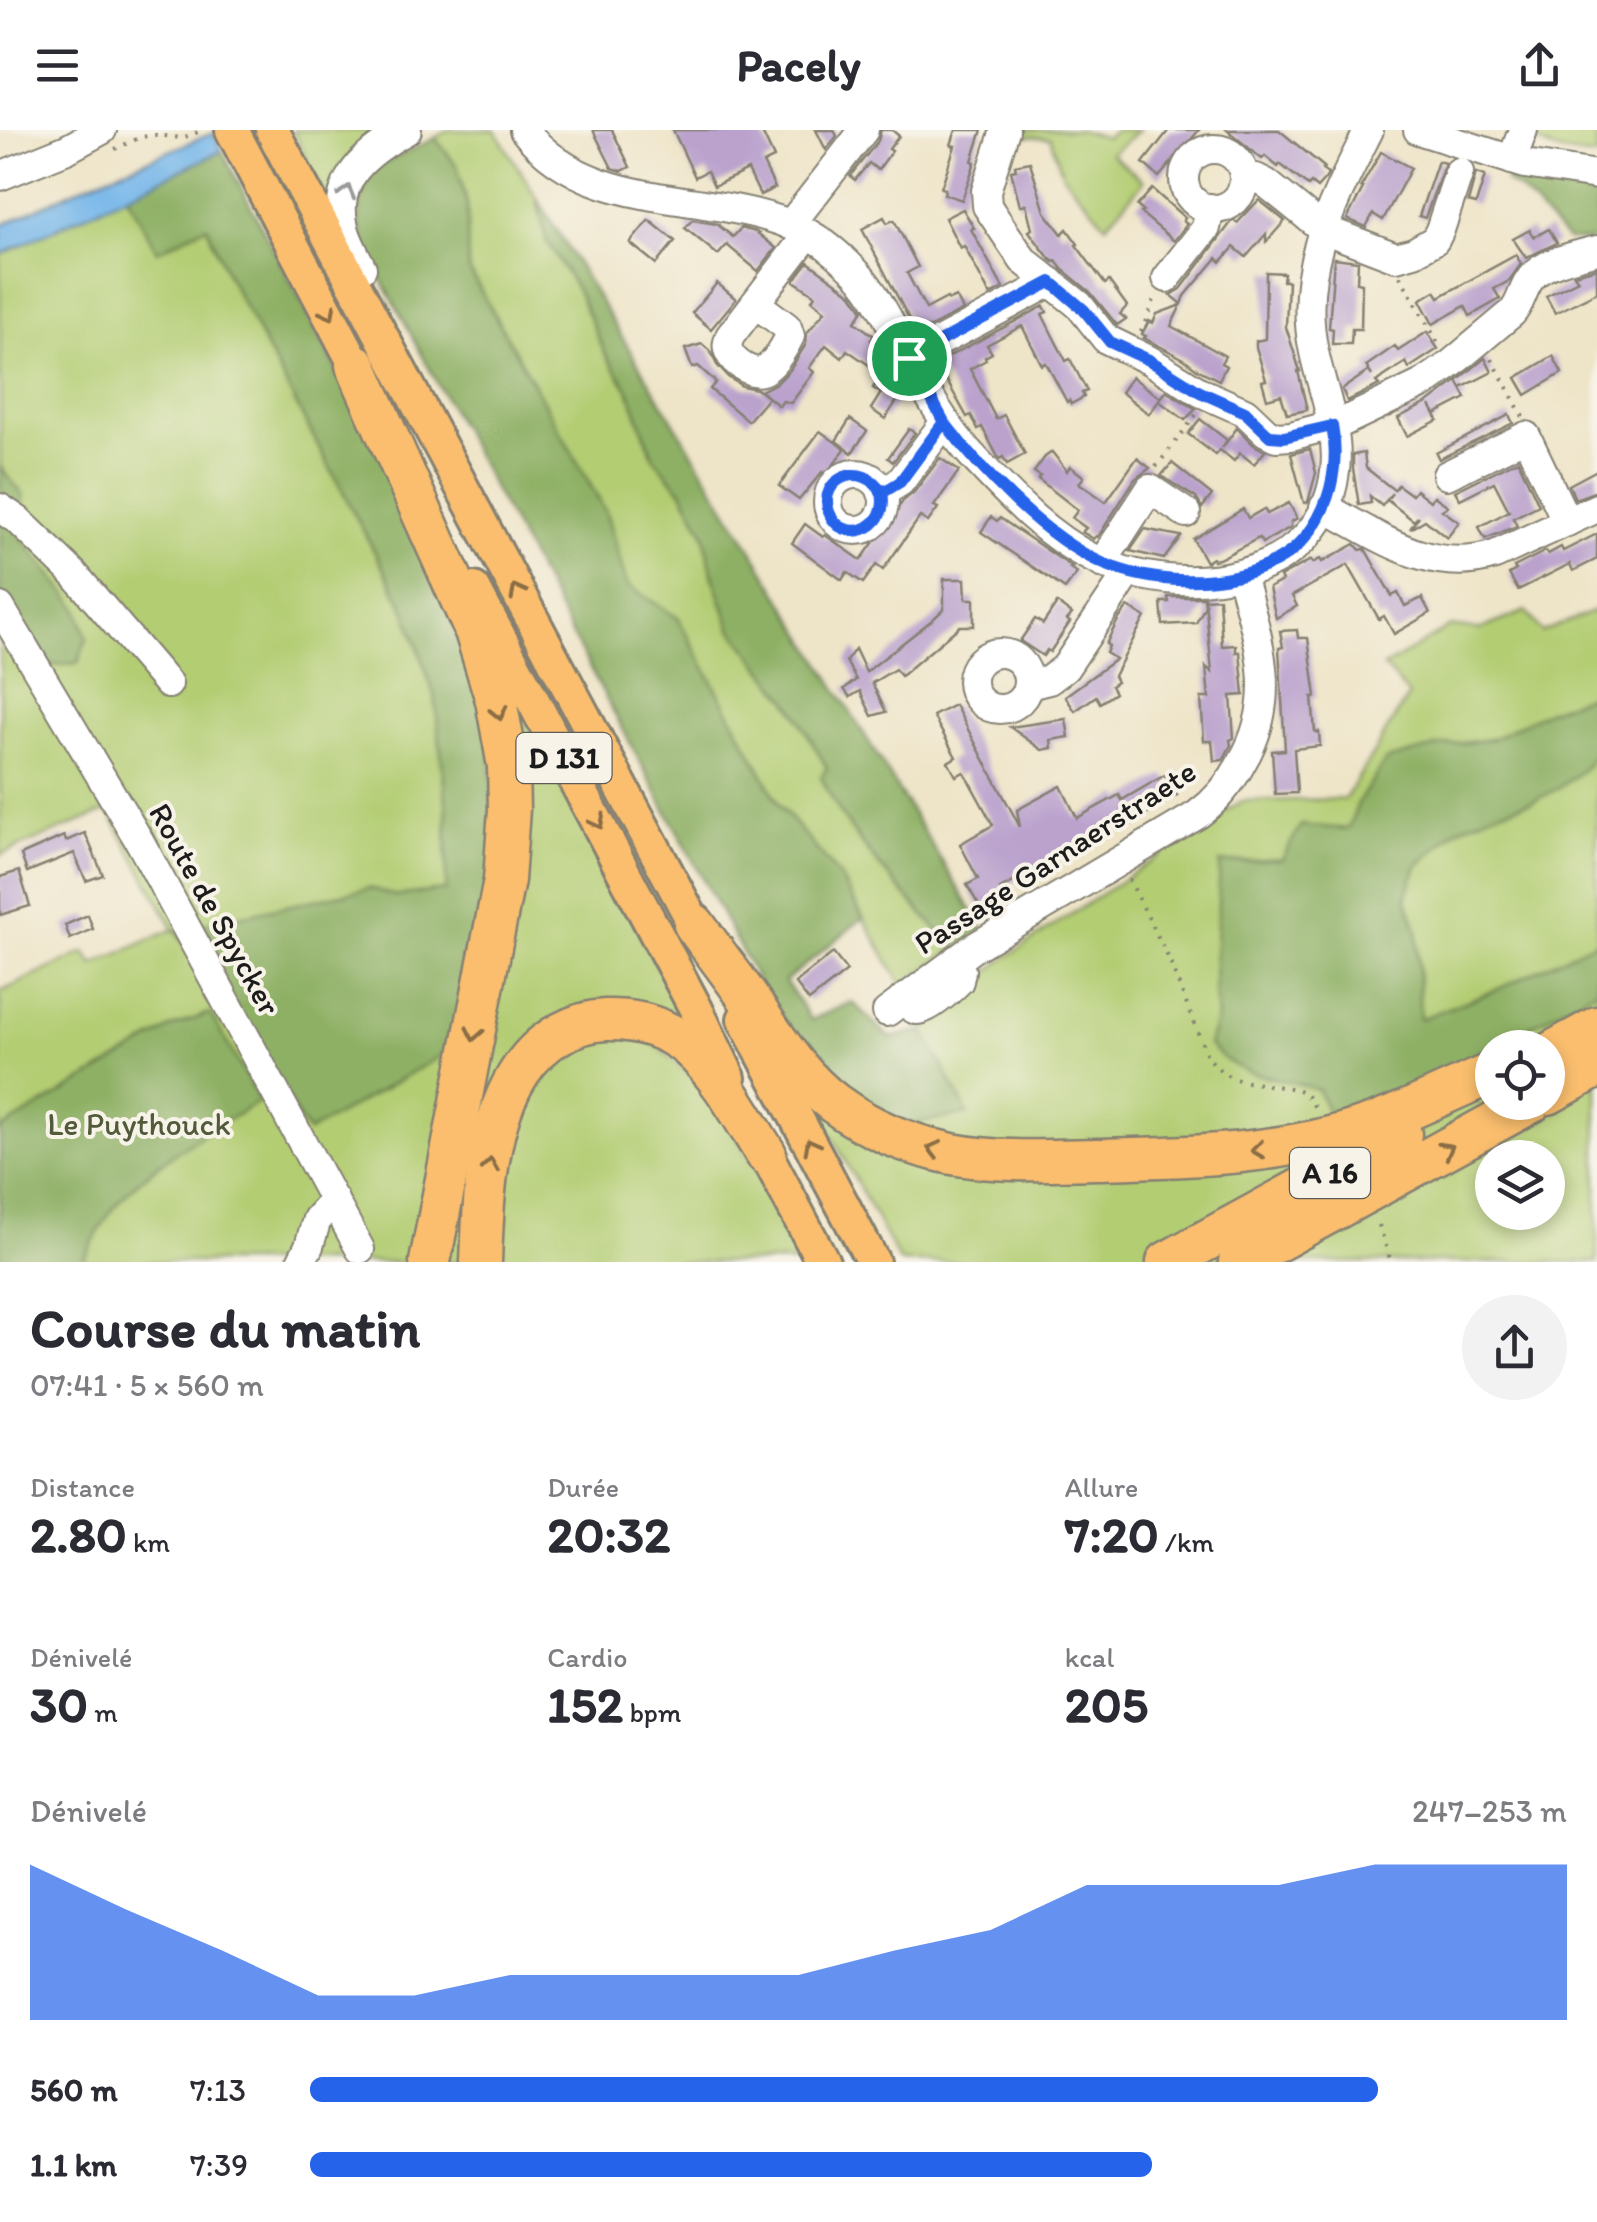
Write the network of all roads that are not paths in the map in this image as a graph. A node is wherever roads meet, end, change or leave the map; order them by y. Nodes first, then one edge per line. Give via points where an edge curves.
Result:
1 (232, 130) edge
2 (407, 130) edge
3 (524, 130) edge
4 (1005, 130) edge
5 (1368, 130) edge
6 (1418, 130) edge
7 (1523, 130) edge
8 (853, 136) edge
9 (276, 138) edge
10 (104, 142) edge
11 (1512, 160) junction
12 (1459, 172) dead end
13 (0, 176) edge
14 (1597, 176) edge
15 (1244, 178) junction
16 (1210, 208) junction
17 (799, 229) junction
18 (1322, 229) junction
19 (1597, 250) edge
20 (1167, 278) road end
21 (1051, 282) junction
22 (755, 303) dead end
23 (909, 358) junction
24 (356, 365) junction
25 (406, 382) junction
26 (944, 422) junction
27 (1332, 426) junction
28 (1447, 475) dead end
29 (882, 493) dead end
30 (0, 508) edge
31 (1324, 508) junction
32 (1597, 508) edge
33 (1186, 513) dead end
34 (1568, 522) junction
35 (1102, 563) junction
36 (1129, 572) junction
37 (1241, 574) junction
38 (0, 608) edge
39 (168, 684) dead end
40 (1028, 685) dead end
41 (694, 924) junction
42 (895, 1006) dead end
43 (1595, 1042) edge
44 (1565, 1048) edge
45 (1565, 1075) edge
46 (1475, 1080) edge
47 (1475, 1093) edge
48 (1499, 1120) edge
49 (766, 1154) junction
50 (1398, 1175) junction
51 (334, 1200) junction
52 (360, 1248) dead end
53 (301, 1262) edge
54 (430, 1262) edge
55 (482, 1262) edge
56 (823, 1262) edge
57 (873, 1262) edge
58 (1167, 1262) edge
59 (1238, 1262) edge
60 (1268, 1262) edge

1 -> 24 main road, D 131
25 -> 2 street via 342,210 360,162
3 - 17 street via 549,156 590,180 758,214
4 - 21 street via 986,206 1024,260
5 - 18 street
6 - 11 street
7 - 11 street
8 - 17 street
9 - 25 main road, D 131
10 - 13 street
11 - 14 street
12 - 18 street via 1438,235 1402,256
15 - 16 street via 1236,200
15 - 16 street via 1227,152 1196,155 1186,168 1186,188
15 - 18 street via 1266,182
16 - 20 street via 1206,228
17 - 22 street
17 - 23 street via 868,285
18 - 27 street via 1310,331
19 - 27 street via 1535,273 1518,306 1452,364
21 - 23 street
21 - 27 street via 1106,340 1245,412 1266,432 1291,436
23 - 26 street
24 -> 49 main road, D 131
24 -> 54 highway via 475,632 508,766 506,866
41 -> 25 main road, D 131
26 - 29 street via 900,482
26 - 35 street via 1045,527
27 - 31 street via 1335,473
28 - 34 street via 1526,436
30 - 39 street via 74,574
31 - 34 street via 1418,555 1450,562 1495,555
31 - 37 street via 1291,551
32 - 34 street
33 - 35 street via 1150,489
35 - 36 street
36 - 37 street via 1182,579
36 - 40 street via 1065,668
37 - 42 street, Passage Garnaerstraete via 1264,679 1254,741 1231,780 1204,810 958,959
38 - 51 street, Route de Spycker via 140,842
46 -> 41 highway via 1370,1126 1284,1147 1112,1158 953,1154 889,1135 823,1094 786,1054
57 -> 41 main road, D 131
43 - 44 highway
43 - 45 highway
47 - 58 highway, A 16
50 -> 48 highway, A 16
55 -> 49 highway via 502,1105 537,1050 579,1025 625,1020 677,1038 711,1070
49 - 56 main road, D 131
50 - 59 highway, A 16
50 - 60 highway
51 - 52 street, Route de Spycker
51 - 53 street via 317,1219

